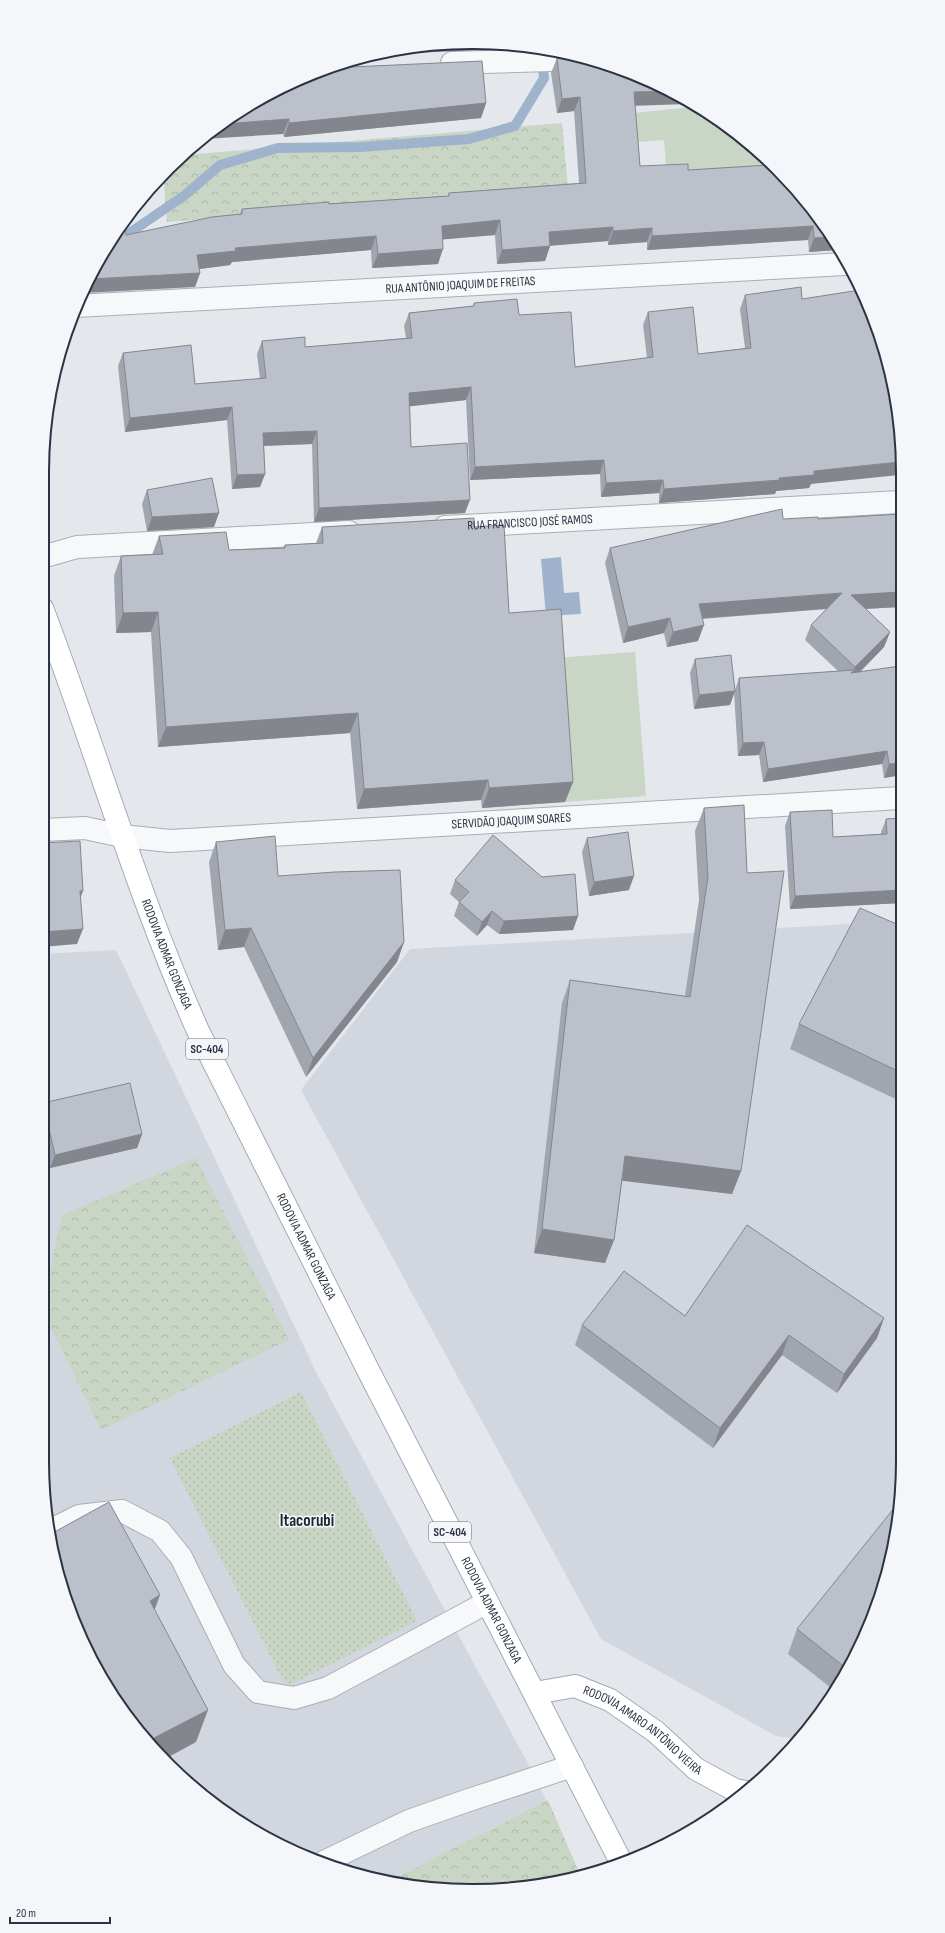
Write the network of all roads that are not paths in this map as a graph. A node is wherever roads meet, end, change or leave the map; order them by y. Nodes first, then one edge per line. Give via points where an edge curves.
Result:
1 (567, 60) edge
2 (435, 64) edge
3 (841, 264) edge
4 (83, 306) edge
5 (896, 502) edge
6 (428, 528) edge
7 (373, 531) edge
8 (49, 556) edge
9 (49, 627) edge
10 (896, 798) edge
11 (49, 830) edge
12 (122, 836) junction
13 (55, 1528) edge
14 (486, 1603) junction
15 (535, 1693) junction
16 (572, 1766) junction
17 (737, 1790) edge
18 (619, 1858) edge
19 (328, 1859) edge

1 - 2 lane
3 - 4 lane, RUA ANTÔNIO JOAQUIM DE FREITAS
5 - 6 lane, RUA FRANCISCO JOSÉ RAMOS
7 - 8 lane via 77,547
9 - 12 main road, RODOVIA ADMAR GONZAGA / SC-404 via 81,712
10 - 12 lane, SERVIDÃO JOAQUIM SOARES via 170,841
11 - 12 lane, SERVIDÃO JOAQUIM SOARES via 84,828
12 - 14 main road, RODOVIA ADMAR GONZAGA / SC-404 via 175,979 199,1033
13 - 14 lane via 79,1516 122,1511 160,1531 181,1557 234,1665 258,1692 294,1698 328,1688
14 - 15 main road, RODOVIA ADMAR GONZAGA / SC-404
15 - 16 main road, RODOVIA ADMAR GONZAGA / SC-404
15 - 17 main road, RODOVIA AMARO ANTÔNIO VIEIRA via 575,1686 610,1700 656,1732 696,1769
16 - 18 main road, RODOVIA ADMAR GONZAGA / SC-404
16 - 19 lane via 409,1821

